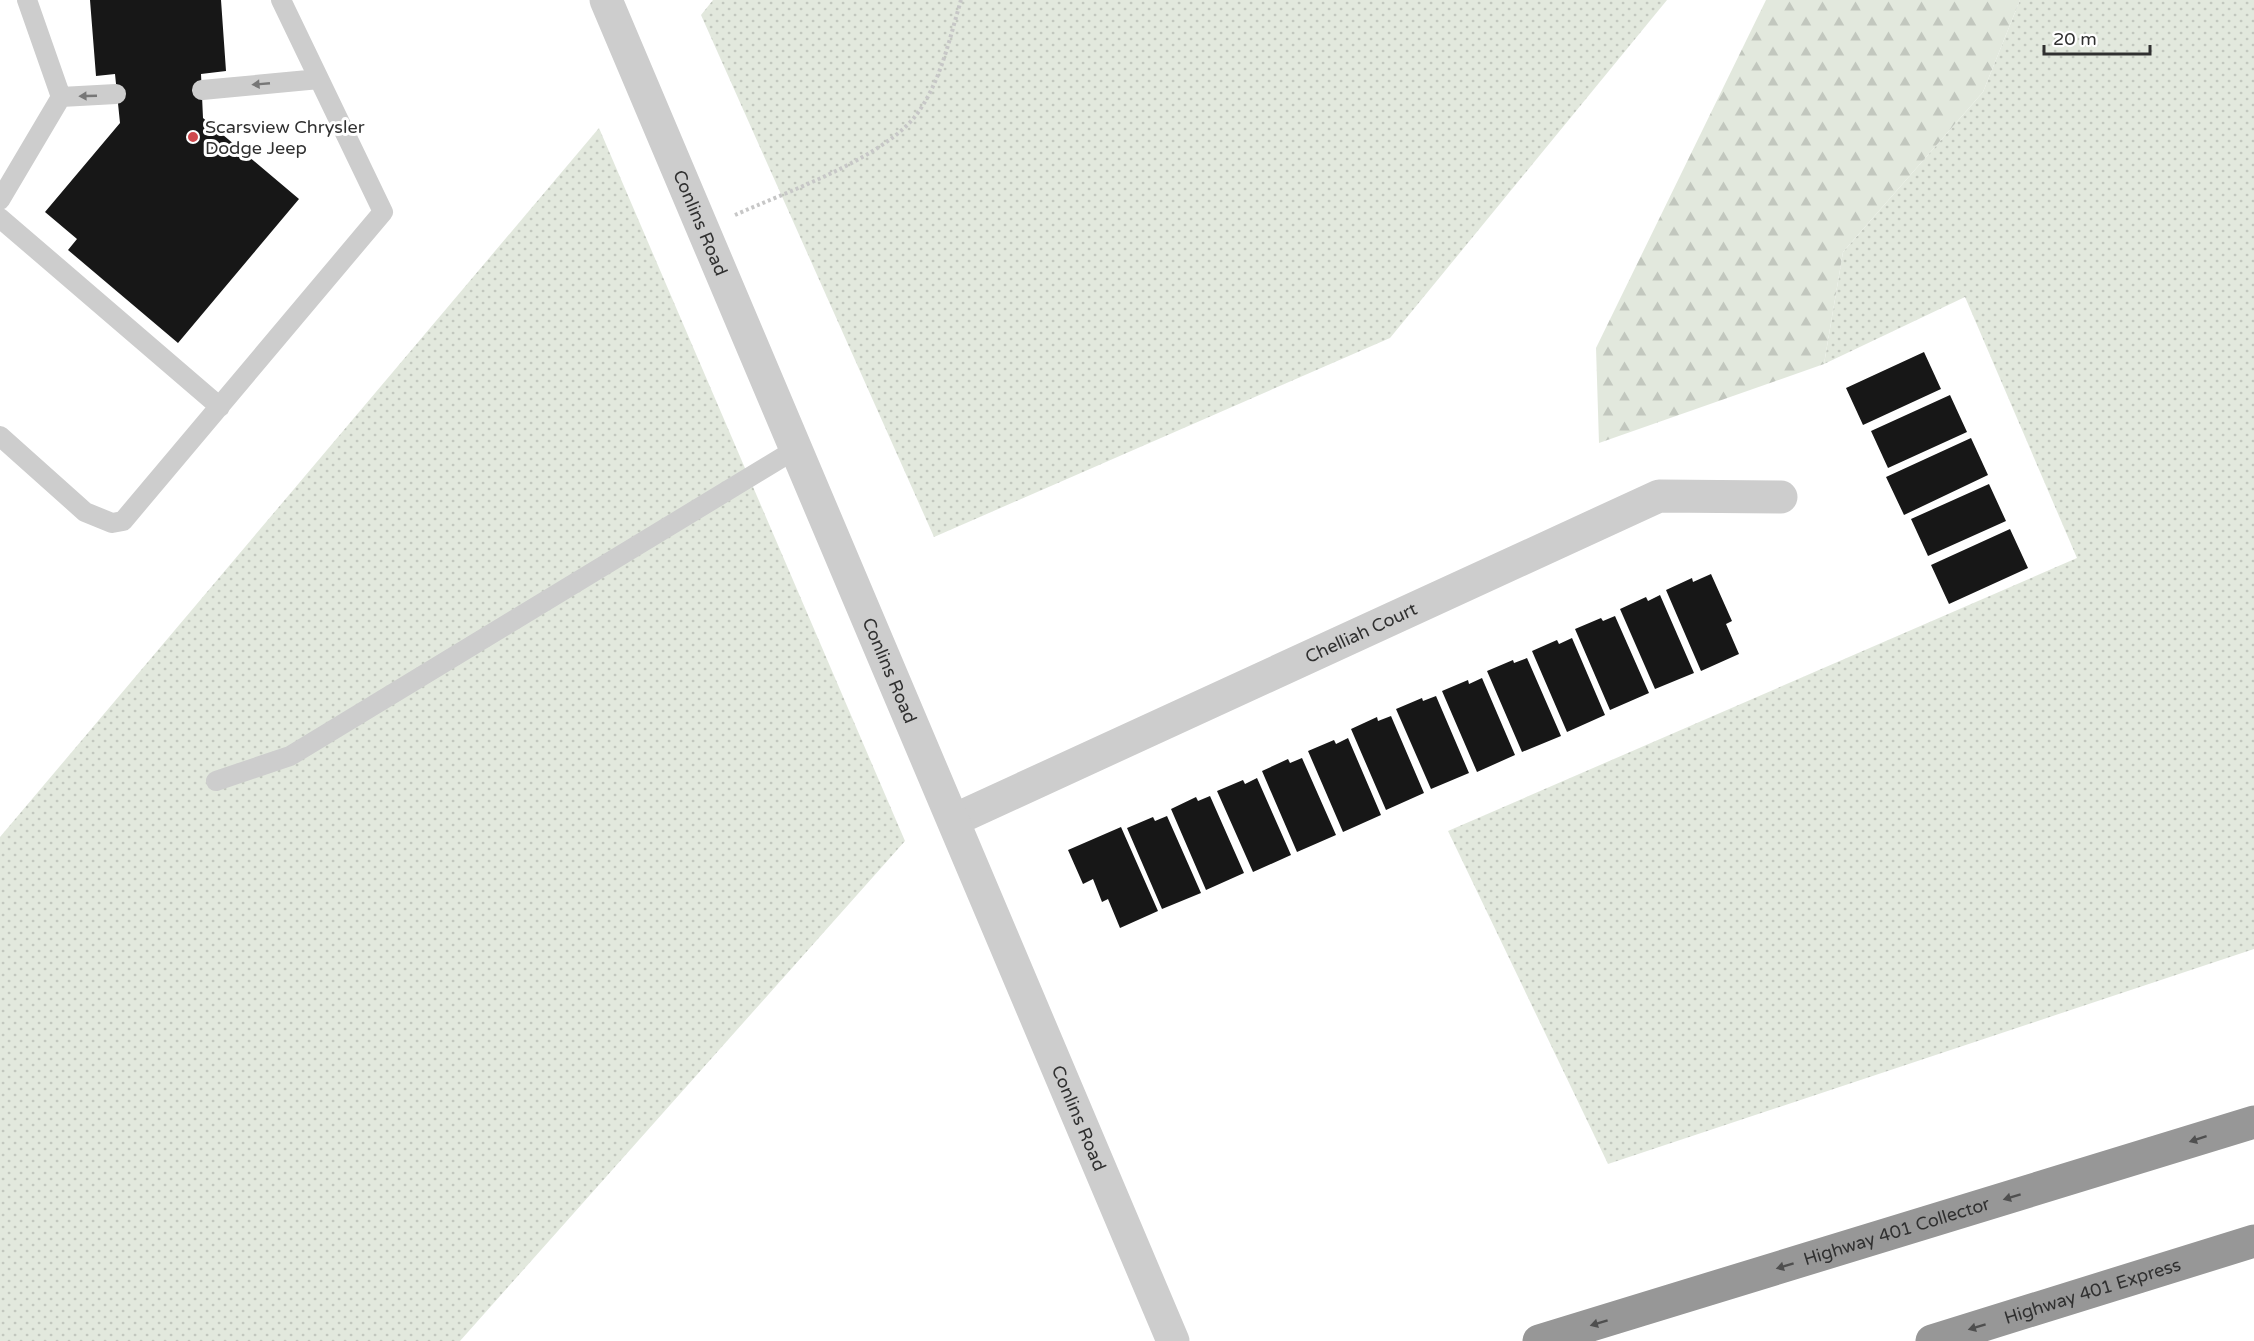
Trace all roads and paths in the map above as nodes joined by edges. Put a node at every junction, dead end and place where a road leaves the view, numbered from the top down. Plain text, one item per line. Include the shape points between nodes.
1 (27, 0) edge
2 (281, 0) edge
3 (606, 0) edge
4 (961, 0) edge
5 (319, 79) junction
6 (202, 90) dead end
7 (116, 94) dead end
8 (61, 97) junction
9 (0, 200) edge
10 (0, 218) edge
11 (704, 229) junction
12 (220, 406) junction
13 (0, 436) edge
14 (796, 449) junction
15 (1781, 497) dead end
16 (216, 781) dead end
17 (954, 820) junction
18 (2254, 1122) edge
19 (2254, 1241) edge
20 (1173, 1341) edge
21 (1539, 1341) edge
22 (1932, 1341) edge

1 - 8 lane
2 - 5 lane
3 - 11 street, Conlins Road
4 - 11 path via 932,89 912,119 885,142 849,163
5 -> 6 lane
5 - 12 lane via 383,212
7 -> 8 lane
8 - 9 lane
10 - 12 lane
11 - 14 street, Conlins Road
12 - 13 lane via 123,521 112,523 85,512
14 - 16 lane via 290,756
14 - 17 street, Conlins Road
15 - 17 street, Chelliah Court via 1659,496
17 - 20 street, Conlins Road
18 -> 21 highway, Highway 401 Collector
19 -> 22 highway, Highway 401 Express

